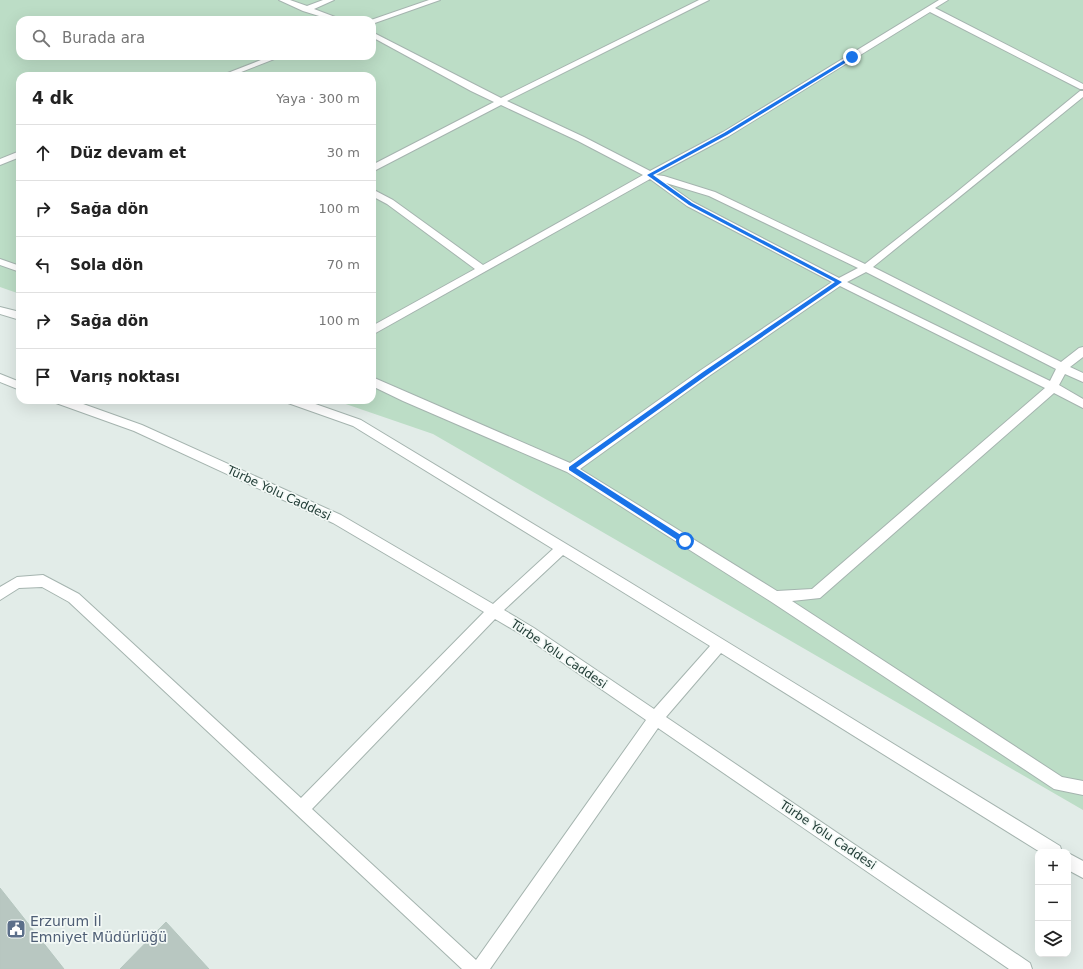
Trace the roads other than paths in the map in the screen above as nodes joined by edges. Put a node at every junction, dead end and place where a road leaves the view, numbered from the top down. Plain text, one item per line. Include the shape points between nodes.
1 (283, 0) edge
2 (330, 0) edge
3 (436, 0) edge
4 (705, 0) edge
5 (944, 0) edge
6 (306, 8) junction
7 (932, 9) junction
8 (328, 16) edge
9 (376, 21) edge
10 (376, 36) edge
11 (267, 60) edge
12 (235, 72) edge
13 (1083, 87) edge
14 (1083, 93) edge
15 (502, 101) junction
16 (16, 156) edge
17 (0, 162) edge
18 (376, 167) edge
19 (650, 175) junction
20 (376, 194) edge
21 (0, 262) edge
22 (16, 267) edge
23 (866, 268) junction
24 (482, 269) junction
25 (839, 282) junction
26 (0, 310) edge
27 (16, 315) edge
28 (376, 329) edge
29 (1083, 351) edge
30 (1063, 368) junction
31 (0, 378) edge
32 (1083, 378) edge
33 (376, 383) edge
34 (16, 384) edge
35 (1053, 387) junction
36 (71, 404) edge
37 (303, 404) edge
38 (1083, 404) edge
39 (571, 469) junction
40 (562, 548) junction
41 (0, 594) edge
42 (775, 597) junction
43 (494, 611) junction
44 (720, 645) junction
45 (656, 718) junction
46 (1083, 788) edge
47 (301, 809) junction
48 (1049, 849) edge
49 (1071, 863) edge
50 (1083, 870) edge
51 (474, 969) edge
52 (480, 969) edge
53 (1024, 969) edge

1 - 6 street
2 - 6 street
3 - 9 street
4 - 15 street
5 - 7 street
6 - 8 street
7 - 13 street
7 - 19 street via 726,134
10 - 15 street via 474,89
11 - 12 street
14 - 23 street
15 - 18 street
15 - 19 street
16 - 17 street
19 - 23 street via 712,194
19 - 24 street
19 - 25 street via 690,204
20 - 24 street
21 - 22 street
23 - 25 street
23 - 30 street
24 - 28 street
25 - 35 street
25 - 39 street via 705,373
26 - 27 street
29 - 30 street
30 - 32 street
30 - 35 street
31 - 34 street
33 - 39 street
35 - 38 street
35 - 42 street via 815,594
36 - 43 street, Türbe Yolu Caddesi via 138,428 337,519
37 - 40 street via 357,423
39 - 42 street
40 - 43 street
40 - 44 street
41 - 47 street via 17,583 43,581 74,598
42 - 46 street via 1059,784
43 - 45 street, Türbe Yolu Caddesi
43 - 47 street
44 - 45 street
44 - 48 street
45 - 52 street
45 - 53 street, Türbe Yolu Caddesi
47 - 51 street
49 - 50 street

